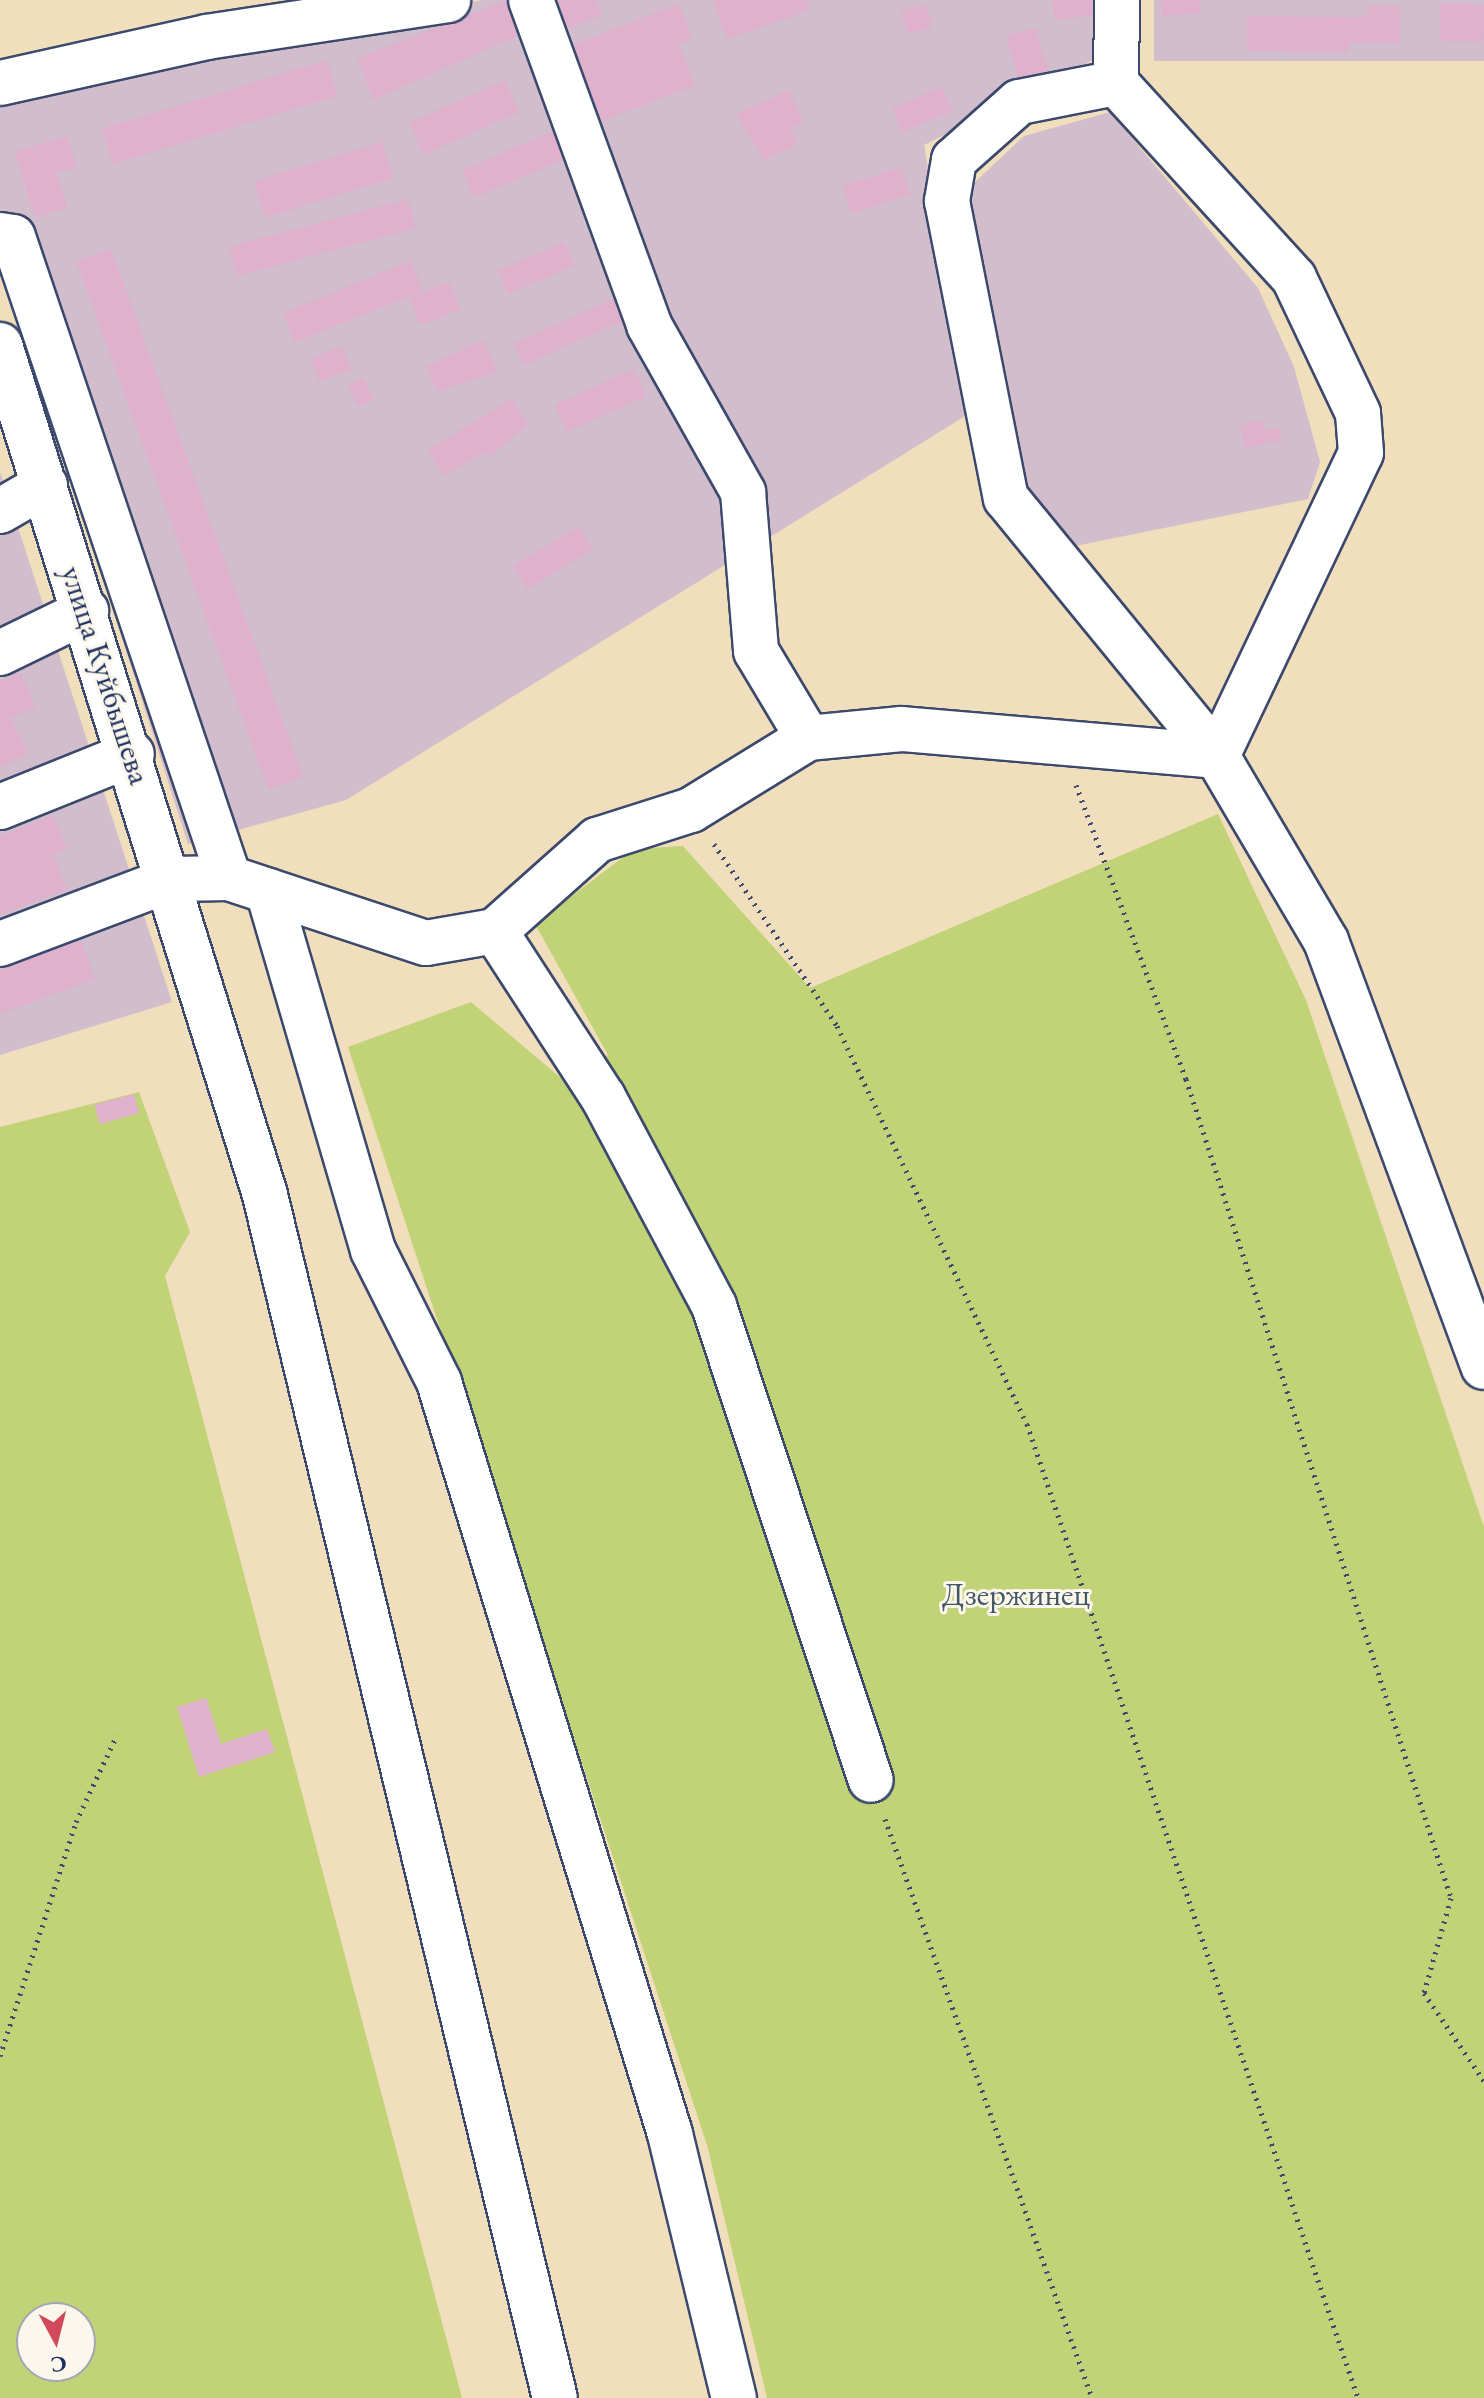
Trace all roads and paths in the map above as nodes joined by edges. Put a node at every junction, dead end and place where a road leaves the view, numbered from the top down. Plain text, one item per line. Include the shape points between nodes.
1 (448, 0) edge
2 (531, 0) edge
3 (1117, 0) edge
4 (0, 83) edge
5 (1116, 83) junction
6 (0, 235) edge
7 (0, 345) edge
8 (45, 485) junction
9 (0, 511) edge
10 (86, 611) junction
11 (0, 653) edge
12 (808, 738) junction
13 (1061, 742) junction
14 (132, 754) junction
15 (1217, 756) junction
16 (0, 807) edge
17 (691, 810) junction
18 (172, 879) junction
19 (248, 885) junction
20 (495, 931) junction
21 (0, 944) edge
22 (1484, 1367) edge
23 (117, 1735) dead end
24 (871, 1780) joint
25 (0, 2056) edge
26 (1484, 2081) edge
27 (555, 2398) edge
28 (734, 2398) edge
29 (1092, 2398) edge
30 (1358, 2398) edge

1 - 4 main road via 207,37
2 - 12 main road via 649,325 743,492 756,651
3 - 5 main road
5 - 15 main road via 1294,278 1358,413 1361,453
5 - 15 main road via 1019,102 954,160 947,201 1006,498
6 - 19 main road via 13,237
7 - 8 main road, улица Куйбышева
8 - 9 main road
8 - 10 main road, улица Куйбышева
10 - 11 main road
10 - 14 main road, улица Куйбышева
12 - 13 main road via 902,729
12 - 17 main road
13 - 15 main road
13 - 26 path via 1186,1079 1451,1898 1424,1993
14 - 16 main road
14 - 18 main road, улица Куйбышева
15 - 22 main road via 1326,941
17 - 20 main road via 597,840
17 - 30 path via 837,1026 1027,1424
18 - 19 main road
18 - 21 main road
18 - 27 main road, улица Куйбышева via 265,1195
19 - 20 main road via 426,943
19 - 28 main road via 373,1250 439,1382 670,2134
20 - 24 main road via 603,1097 714,1306
23 - 25 path via 76,1822
24 - 29 path

